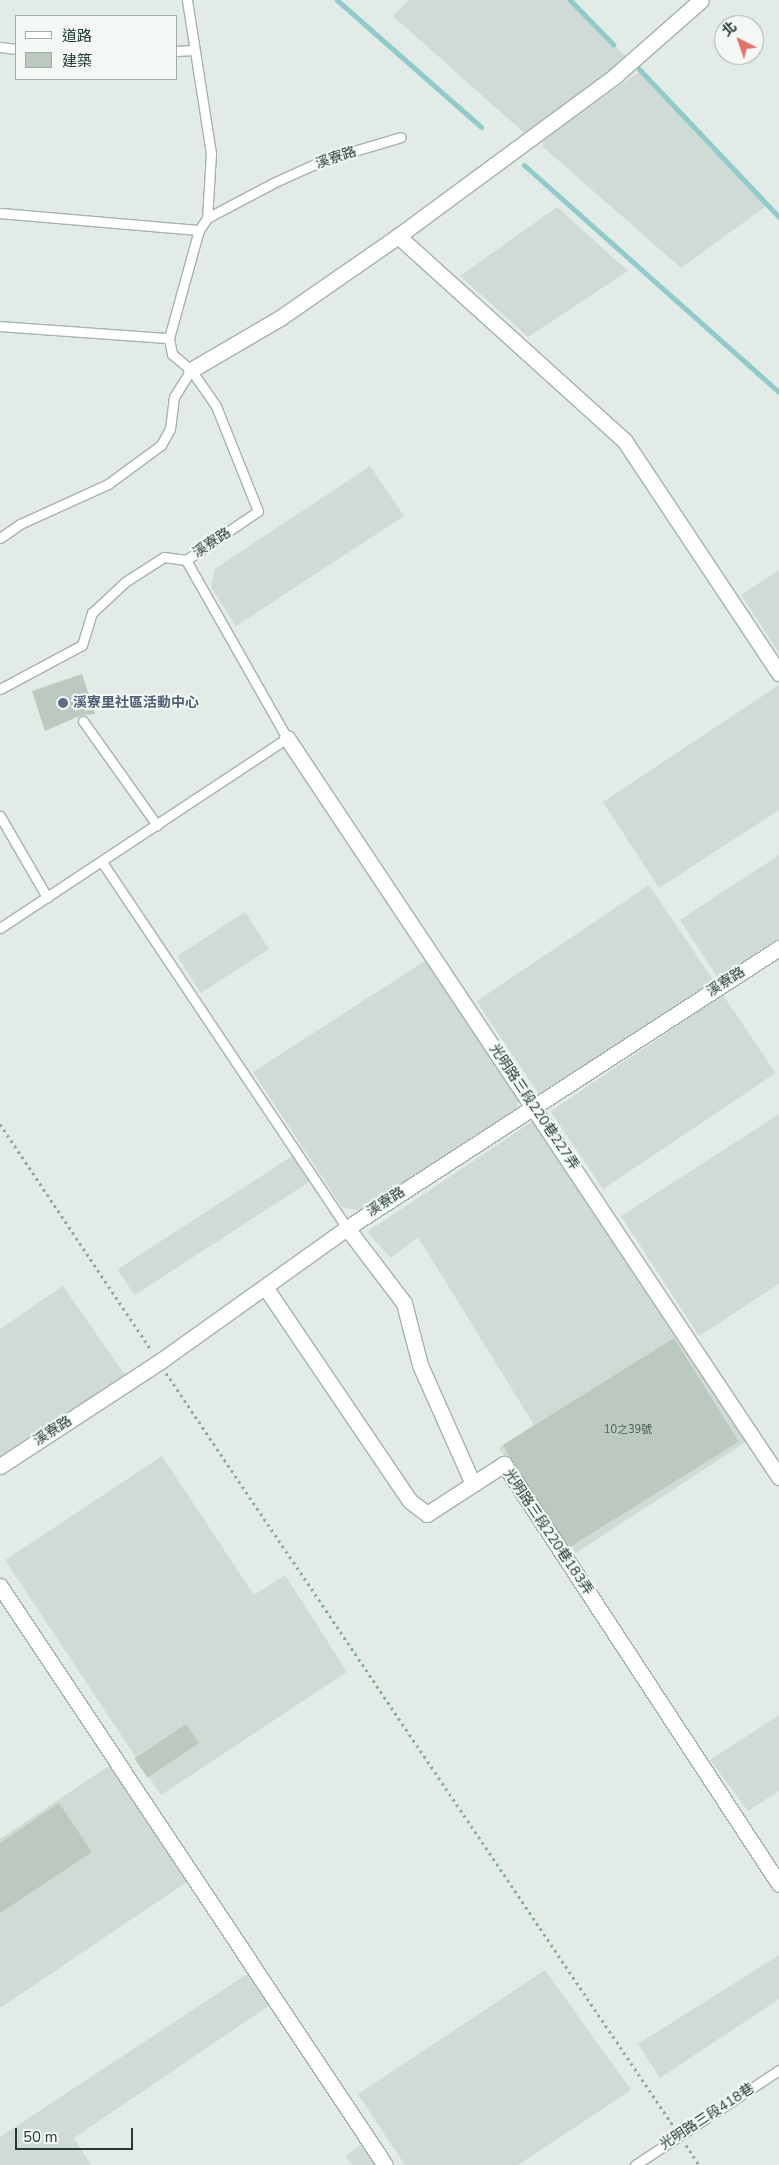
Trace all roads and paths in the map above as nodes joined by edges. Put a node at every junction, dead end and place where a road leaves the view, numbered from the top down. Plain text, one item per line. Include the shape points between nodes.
1 (187, 0) edge
2 (702, 0) edge
3 (0, 47) edge
4 (15, 49) edge
5 (193, 50) junction
6 (178, 51) edge
7 (401, 137) dead end
8 (0, 213) edge
9 (207, 218) junction
10 (199, 230) junction
11 (398, 236) junction
12 (0, 326) edge
13 (169, 338) junction
14 (191, 370) junction
15 (0, 538) edge
16 (186, 560) junction
17 (779, 673) edge
18 (0, 689) edge
19 (83, 721) dead end
20 (287, 738) junction
21 (0, 816) edge
22 (157, 825) junction
23 (102, 862) junction
24 (48, 897) junction
25 (0, 928) edge
26 (779, 948) edge
27 (533, 1107) junction
28 (0, 1124) edge
29 (347, 1228) junction
30 (265, 1287) junction
31 (159, 1362) junction
32 (0, 1466) edge
33 (779, 1477) edge
34 (473, 1484) junction
35 (0, 1586) edge
36 (779, 1884) edge
37 (779, 2070) edge
38 (679, 2135) junction
39 (385, 2165) edge
40 (635, 2165) edge
41 (699, 2165) edge

1 - 5 lane
2 - 11 street via 616,75
3 - 4 lane
5 - 6 lane
5 - 9 lane via 211,153
7 - 9 lane, 溪寮路 via 324,160
8 - 10 lane
9 - 10 lane, 溪寮路
10 - 13 lane, 溪寮路
11 - 14 street via 280,318
11 - 17 street via 624,440
12 - 13 lane
13 - 14 lane, 溪寮路 via 172,354
14 - 15 lane via 174,397 170,429 161,445 108,484 20,524
14 - 16 lane, 溪寮路 via 216,406 258,510
16 - 18 lane, 溪寮路 via 164,557 125,582 92,613 82,645
16 - 20 lane
19 - 22 lane
20 - 22 lane
20 - 27 street, 光明路三段220巷227弄
21 - 24 lane
22 - 23 lane
23 - 24 lane
23 - 29 lane
24 - 25 lane
26 - 27 street, 溪寮路
27 - 29 street, 溪寮路
27 - 33 street, 光明路三段220巷227弄
28 - 31 path
29 - 30 street, 溪寮路
29 - 34 street via 404,1303 420,1365
30 - 31 street, 溪寮路
30 - 34 street, 光明路三段220巷183弄 via 410,1500 427,1514
31 - 32 street, 溪寮路
31 - 38 path
34 - 36 street, 光明路三段220巷183弄 via 504,1464
35 - 39 street
37 - 38 lane, 光明路三段418巷
38 - 40 lane, 光明路三段418巷
38 - 41 path

